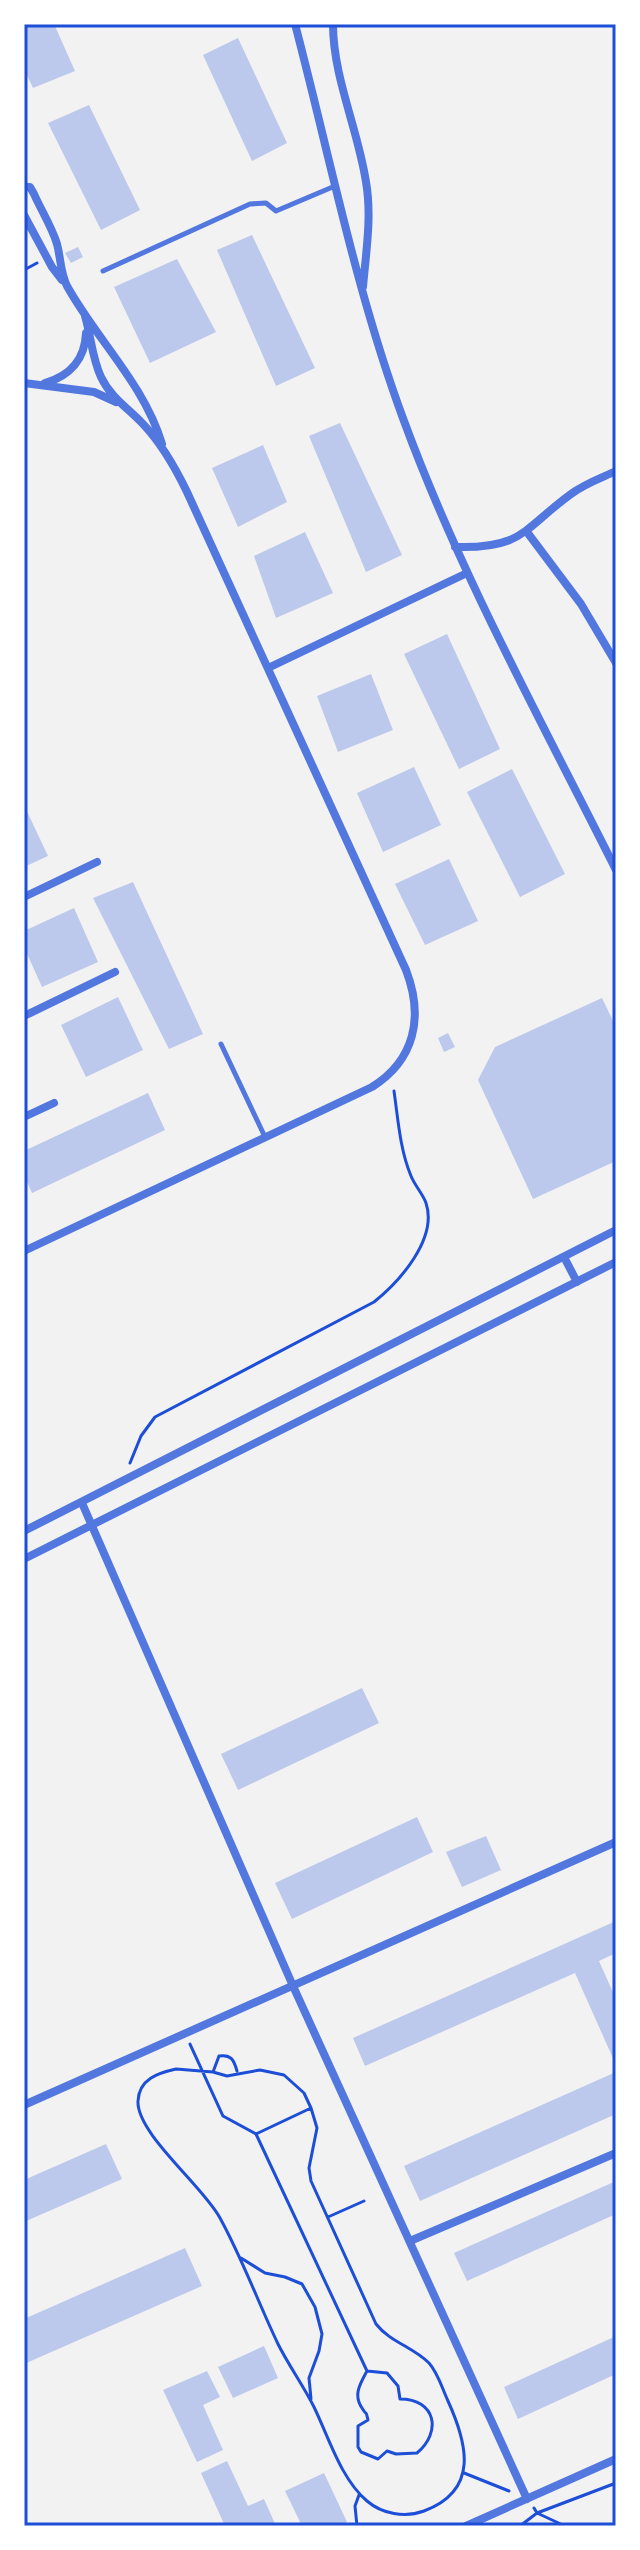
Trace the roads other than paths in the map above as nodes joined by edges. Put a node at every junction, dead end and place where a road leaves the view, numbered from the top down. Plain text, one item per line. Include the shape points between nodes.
1 (295, 24) edge
2 (333, 24) edge
3 (335, 186) junction
4 (24, 187) edge
5 (24, 215) edge
6 (103, 271) dead end
7 (66, 283) junction
8 (363, 296) junction
9 (85, 316) junction
10 (24, 383) edge
11 (37, 386) junction
12 (119, 403) junction
13 (164, 449) junction
14 (616, 471) edge
15 (527, 532) junction
16 (455, 547) junction
17 (467, 573) junction
18 (616, 663) edge
19 (268, 668) junction
20 (97, 862) dead end
21 (616, 870) edge
22 (24, 897) edge
23 (115, 972) dead end
24 (24, 1016) edge
25 (221, 1044) dead end
26 (54, 1103) dead end
27 (24, 1117) edge
28 (265, 1137) junction
29 (616, 1230) edge
30 (24, 1251) edge
31 (564, 1257) junction
32 (616, 1262) edge
33 (577, 1282) junction
34 (82, 1503) junction
35 (93, 1524) junction
36 (24, 1531) edge
37 (24, 1559) edge
38 (616, 1842) edge
39 (293, 1986) junction
40 (24, 2105) edge
41 (616, 2153) edge
42 (410, 2241) junction
43 (616, 2459) edge
44 (527, 2499) junction
45 (466, 2526) edge

1 - 3 street
2 - 8 street via 366,181
3 - 6 lane via 276,211 266,203 250,204
3 - 8 street
4 - 7 street via 30,187 54,237
5 - 7 street
7 - 9 street
8 - 16 street via 404,423
9 - 11 street via 87,337 80,359 63,376
9 - 12 street via 95,364
9 - 13 street via 142,397
10 - 11 street
11 - 12 street via 94,392
12 - 13 street
13 - 19 street
14 - 15 street via 573,493
15 - 16 street via 495,545
15 - 18 street via 581,604
16 - 17 street
17 - 19 street
17 - 21 street
19 - 28 street via 406,970 415,1008 405,1055 390,1075
20 - 22 street
23 - 24 street
25 - 28 lane
26 - 27 street
28 - 30 street
29 - 31 street
31 - 33 street
31 - 34 street
32 - 33 street
33 - 35 street
34 - 35 street
34 - 36 street
35 - 37 street
35 - 39 street
38 - 39 street
39 - 40 street
39 - 42 street
41 - 42 street
42 - 44 street
43 - 44 street
44 - 45 street

